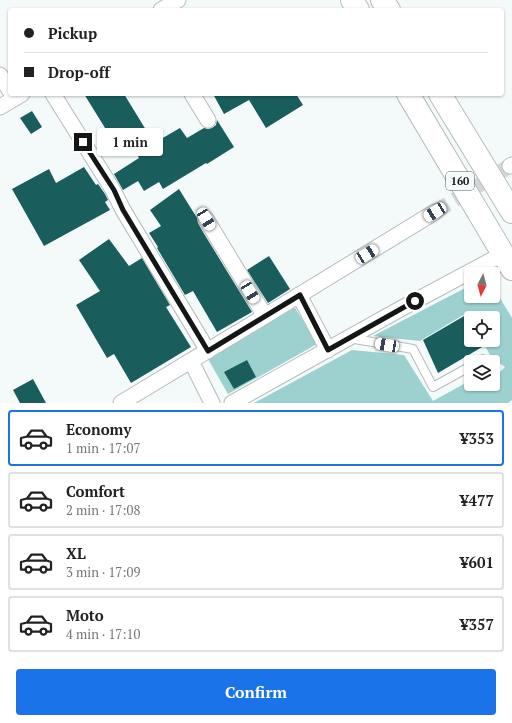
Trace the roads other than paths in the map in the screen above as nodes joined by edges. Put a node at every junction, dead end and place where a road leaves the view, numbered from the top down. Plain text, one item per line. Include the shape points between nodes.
1 (178, 0) edge
2 (164, 8) edge
3 (0, 75) edge
4 (8, 85) edge
5 (13, 96) edge
6 (54, 96) edge
7 (193, 96) edge
8 (409, 96) edge
9 (441, 96) edge
10 (0, 107) edge
11 (208, 120) dead end
12 (435, 212) tunnel mouth
13 (512, 212) edge
14 (206, 219) dead end
15 (508, 262) edge
16 (300, 295) junction
17 (265, 316) junction
18 (348, 338) junction
19 (328, 350) junction
20 (208, 351) junction
21 (191, 361) junction
22 (464, 370) edge
23 (207, 401) edge
24 (121, 403) edge
25 (232, 403) edge

1 - 2 street
3 - 4 street
5 - 10 street
6 - 20 street via 114,190 123,210
7 - 11 street
8 - 15 highway, 160
9 - 13 highway, 160
12 - 16 street
14 - 17 street
15 - 18 street via 402,308
16 - 17 street
16 - 19 street
17 - 20 street
18 - 19 street
18 - 22 lane via 413,349 433,387
19 - 25 street
20 - 21 street
21 - 23 street
21 - 24 street

